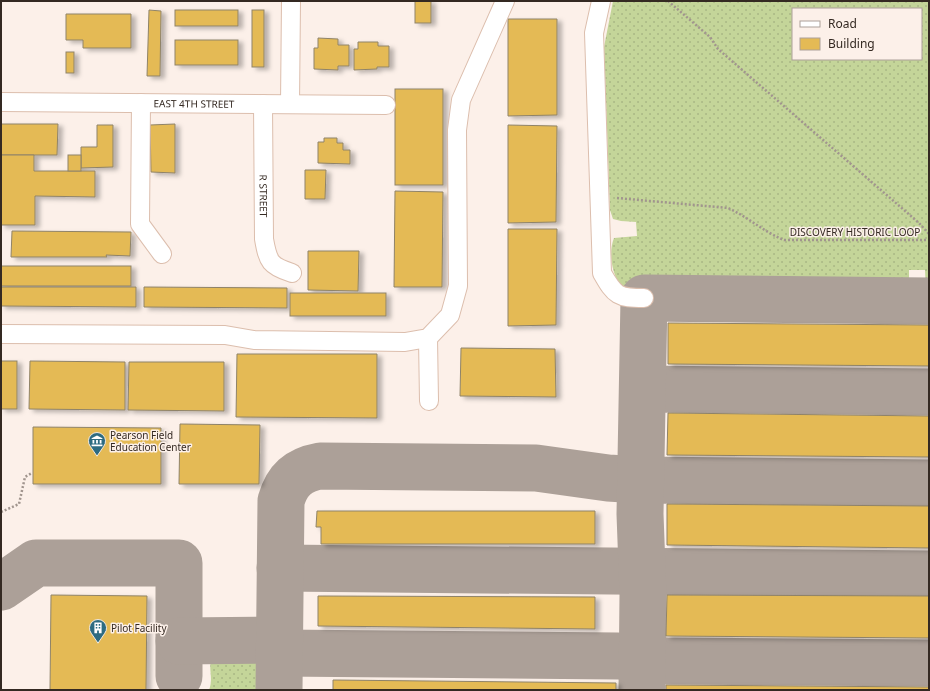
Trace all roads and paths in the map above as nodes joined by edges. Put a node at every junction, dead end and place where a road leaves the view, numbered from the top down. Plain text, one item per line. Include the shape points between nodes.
1 (291, 1) edge
2 (504, 1) edge
3 (601, 1) edge
4 (668, 1) edge
5 (1, 102) edge
6 (141, 103) junction
7 (263, 104) junction
8 (290, 104) junction
9 (386, 105) dead end
10 (599, 197) junction
11 (929, 234) edge
12 (929, 240) edge
13 (162, 254) dead end
14 (292, 273) dead end
15 (644, 298) dead end
16 (1, 334) edge
17 (428, 338) junction
18 (429, 401) dead end
19 (32, 473) dead end
20 (1, 512) edge

1 - 8 street
2 - 17 street via 461,100 457,130 458,286 450,315
3 - 10 street via 594,33
4 - 11 path
5 - 6 street, EAST 4TH STREET
6 - 7 street, EAST 4TH STREET
6 - 13 street via 140,224
7 - 8 street, EAST 4TH STREET
7 - 14 street, R STREET via 264,239 267,254 276,268
8 - 9 street, EAST 4TH STREET
10 - 12 path, DISCOVERY HISTORIC LOOP via 728,208 784,240
10 - 15 street via 602,272 610,288 624,298
16 - 17 street via 225,335 254,340 405,342
17 - 18 street
19 - 20 path via 25,477 19,504

